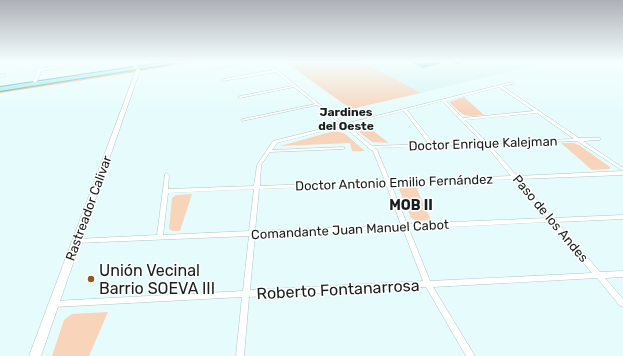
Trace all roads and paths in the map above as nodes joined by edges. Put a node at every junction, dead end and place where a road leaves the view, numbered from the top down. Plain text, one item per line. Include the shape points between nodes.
1 (36, 79) edge
2 (69, 79) edge
3 (135, 79) edge
4 (231, 79) edge
5 (284, 79) edge
6 (223, 80) dead end
7 (512, 83) dead end
8 (34, 84) junction
9 (293, 86) junction
10 (499, 86) junction
11 (0, 89) edge
12 (240, 97) dead end
13 (443, 100) junction
14 (316, 104) junction
15 (405, 110) junction
16 (538, 112) junction
17 (462, 119) junction
18 (243, 120) dead end
19 (343, 125) junction
20 (578, 139) junction
21 (598, 139) dead end
22 (486, 143) junction
23 (432, 145) junction
24 (370, 147) junction
25 (343, 148) dead end
26 (269, 151) junction
27 (623, 172) edge
28 (167, 175) dead end
29 (515, 177) junction
30 (389, 182) junction
31 (257, 187) junction
32 (165, 191) junction
33 (623, 217) edge
34 (552, 220) junction
35 (406, 226) junction
36 (252, 233) junction
37 (160, 237) junction
38 (76, 241) junction
39 (623, 274) edge
40 (599, 276) junction
41 (428, 285) junction
42 (246, 294) junction
43 (54, 304) junction
44 (623, 304) edge
45 (35, 356) edge
46 (240, 356) edge
47 (471, 356) edge

1 - 8 street
2 - 8 main road
3 - 38 main road, Rastreador Calivar
4 - 6 street
5 - 9 street
7 - 10 street
8 - 11 main road
9 - 12 street
9 - 14 street
10 - 13 street
10 - 16 street
13 - 15 street
13 - 17 street, Paso de los Andes
14 - 18 street
14 - 19 street
15 - 19 street
15 - 23 street
16 - 17 street
16 - 20 street
17 - 22 street, Paso de los Andes
19 - 24 street
19 - 26 street via 275,142
20 - 21 street, Doctor Enrique Kalejman
20 - 22 street, Doctor Enrique Kalejman
20 - 27 street
22 - 23 street, Doctor Enrique Kalejman
22 - 29 street, Paso de los Andes
23 - 24 street, Doctor Enrique Kalejman
24 - 30 street via 379,158
25 - 26 street
26 - 31 street via 259,165
27 - 29 street, Doctor Antonio Emilio Fernández
28 - 32 street
29 - 30 street, Doctor Antonio Emilio Fernández
29 - 34 street, Paso de los Andes
30 - 31 street, Doctor Antonio Emilio Fernández
30 - 35 street
31 - 32 street, Doctor Antonio Emilio Fernández
31 - 36 street
32 - 37 street
33 - 34 street, Comandante Juan Manuel Cabot
34 - 35 street, Comandante Juan Manuel Cabot
34 - 40 street, Paso de los Andes
35 - 36 street, Comandante Juan Manuel Cabot
35 - 41 street
36 - 37 street, Comandante Juan Manuel Cabot
36 - 42 street
37 - 38 street, Comandante Juan Manuel Cabot
38 - 43 main road, Rastreador Calivar
39 - 40 street, Roberto Fontanarrosa
40 - 41 street, Roberto Fontanarrosa
40 - 44 street, Paso de los Andes
41 - 42 street, Roberto Fontanarrosa
41 - 47 street
42 - 43 street, Roberto Fontanarrosa
42 - 46 street
43 - 45 main road, Rastreador Calivar

